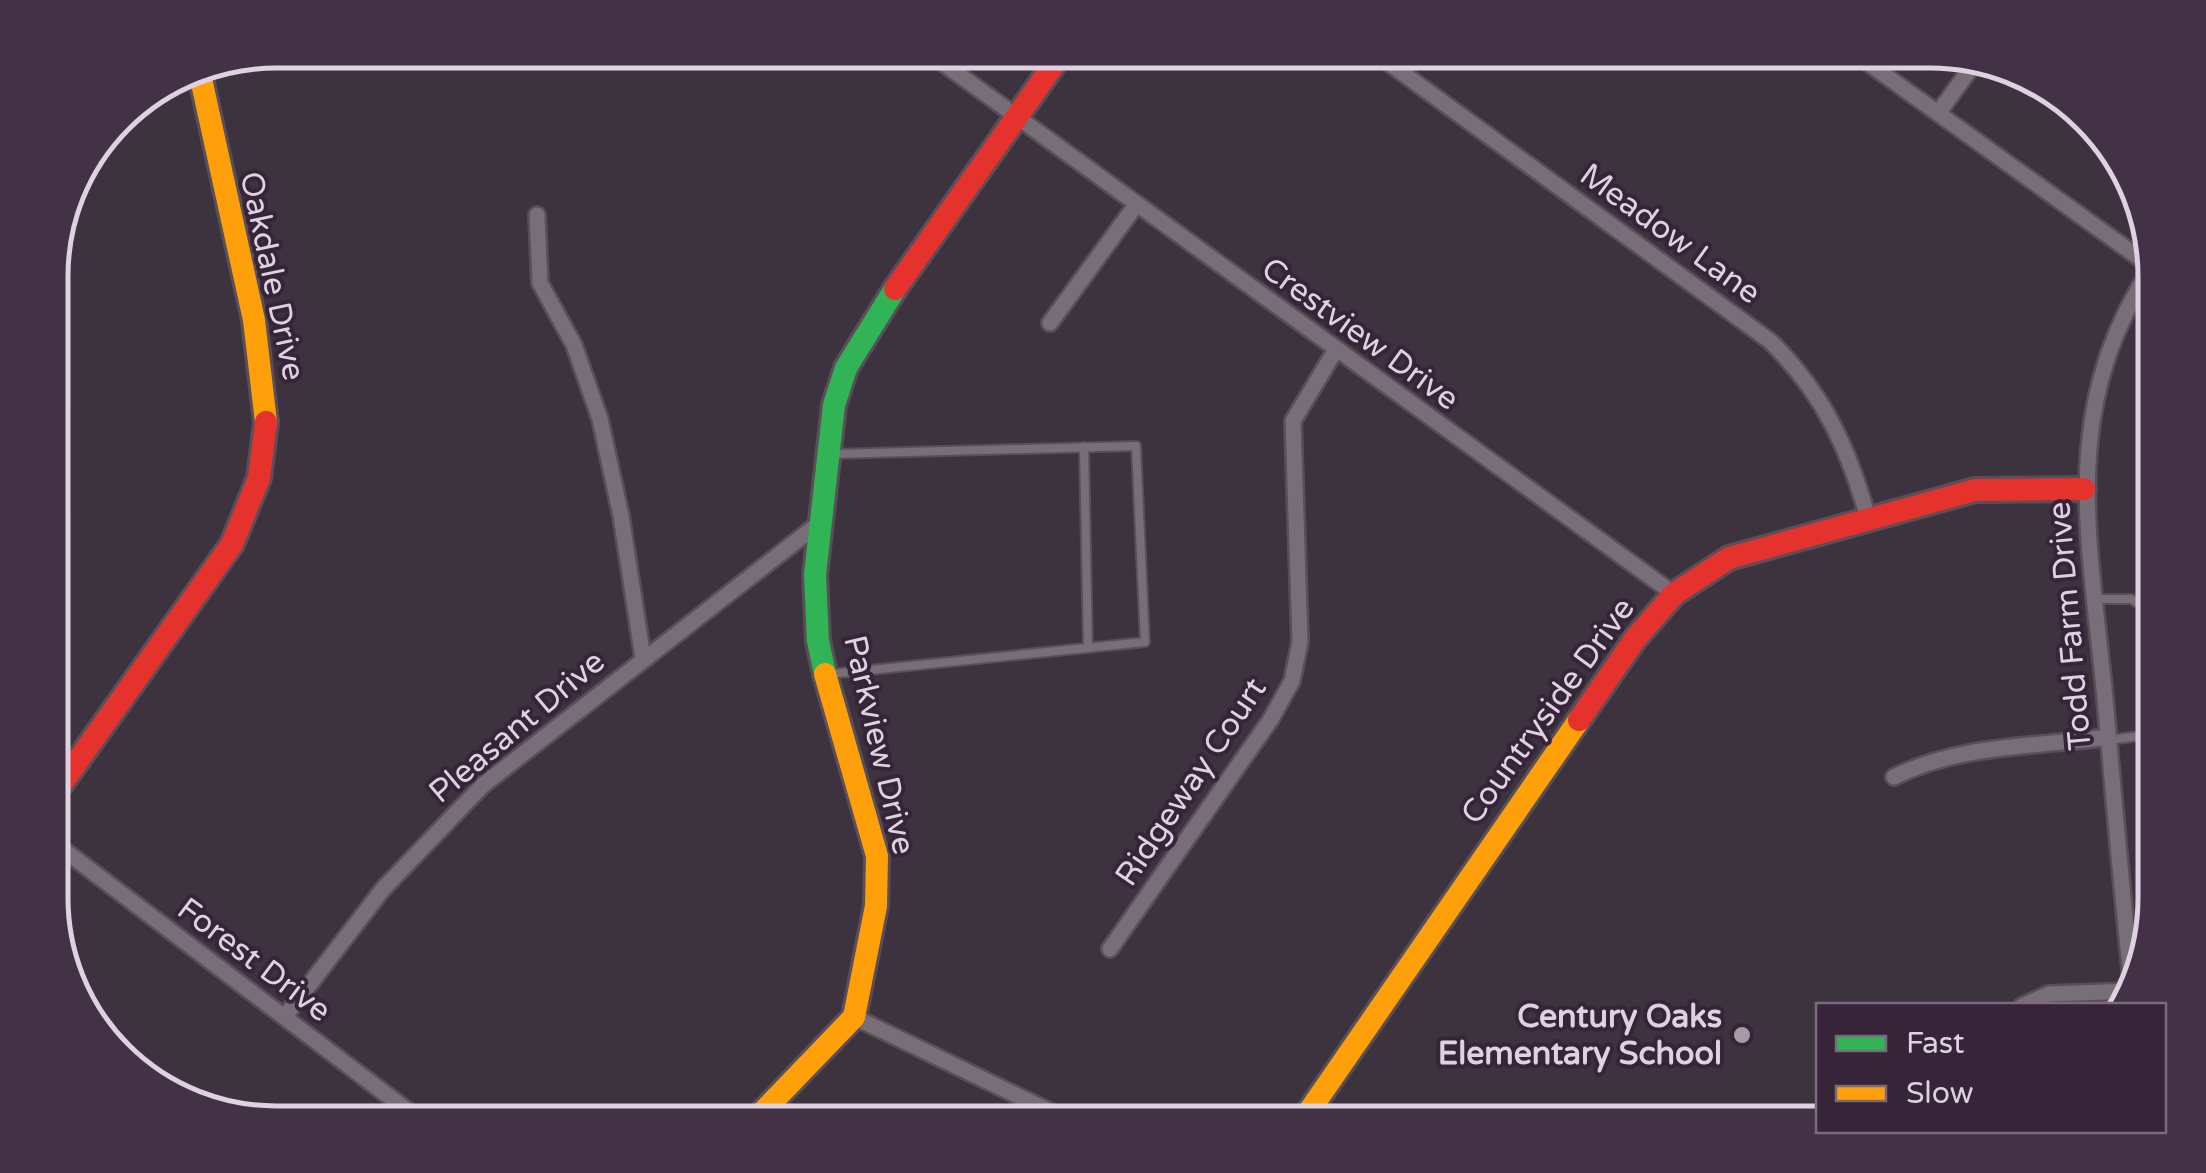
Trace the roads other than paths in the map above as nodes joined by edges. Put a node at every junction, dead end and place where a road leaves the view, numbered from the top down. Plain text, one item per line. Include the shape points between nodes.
1 (951, 68) edge
2 (1051, 68) edge
3 (1396, 68) edge
4 (1876, 68) edge
5 (1968, 71) edge
6 (200, 82) edge
7 (1938, 112) junction
8 (1016, 116) junction
9 (1136, 205) junction
10 (537, 215) dead end
11 (2137, 254) edge
12 (2138, 291) edge
13 (1050, 323) dead end
14 (1335, 351) junction
15 (1084, 448) junction
16 (828, 454) junction
17 (2084, 489) junction
18 (1868, 518) junction
19 (822, 521) junction
20 (1674, 594) junction
21 (2095, 599) junction
22 (2138, 602) edge
23 (1088, 648) junction
24 (643, 658) junction
25 (825, 675) junction
26 (2108, 739) junction
27 (2138, 739) edge
28 (68, 775) edge
29 (1894, 777) dead end
30 (68, 853) edge
31 (1110, 949) dead end
32 (2129, 957) edge
33 (2115, 993) edge
34 (2030, 1003) edge
35 (286, 1015) junction
36 (854, 1018) junction
37 (1313, 1105) edge
38 (402, 1106) edge
39 (769, 1106) edge
40 (1037, 1106) edge

1 - 8 street
2 - 8 street, Parkview Drive
3 - 18 street, Meadow Lane via 1770,342 1830,413
4 - 7 street
5 - 7 street
6 - 28 street, Oakdale Drive via 259,353 266,410 259,475 242,527 210,581
7 - 11 street
8 - 9 street, Crestview Drive
8 - 16 street, Parkview Drive via 870,324 840,386
9 - 13 street
9 - 14 street, Crestview Drive
10 - 24 street via 540,284 574,345 600,419
12 - 17 street, Todd Farm Drive via 2098,389
14 - 20 street, Crestview Drive
14 - 31 street, Ridgeway Court via 1293,421 1300,629 1292,681
15 - 16 lane
15 - 23 lane
15 - 23 lane via 1136,446 1145,642
16 - 19 street, Parkview Drive
17 - 18 street, Countryside Drive via 1975,490
17 - 21 street, Todd Farm Drive
18 - 20 street, Countryside Drive via 1729,558
19 - 24 street, Pleasant Drive
19 - 25 street, Parkview Drive via 815,576
20 - 37 street, Countryside Drive via 1635,639
21 - 22 lane
21 - 26 street, Todd Farm Drive
23 - 25 lane
24 - 35 street, Pleasant Drive via 435,830
25 - 36 street, Parkview Drive via 877,856 876,906
26 - 27 lane
26 - 29 street via 1970,752
26 - 32 street, Todd Farm Drive
30 - 35 street, Forest Drive
33 - 34 street via 2061,992
35 - 38 street, Forest Drive
36 - 39 street
36 - 40 street

